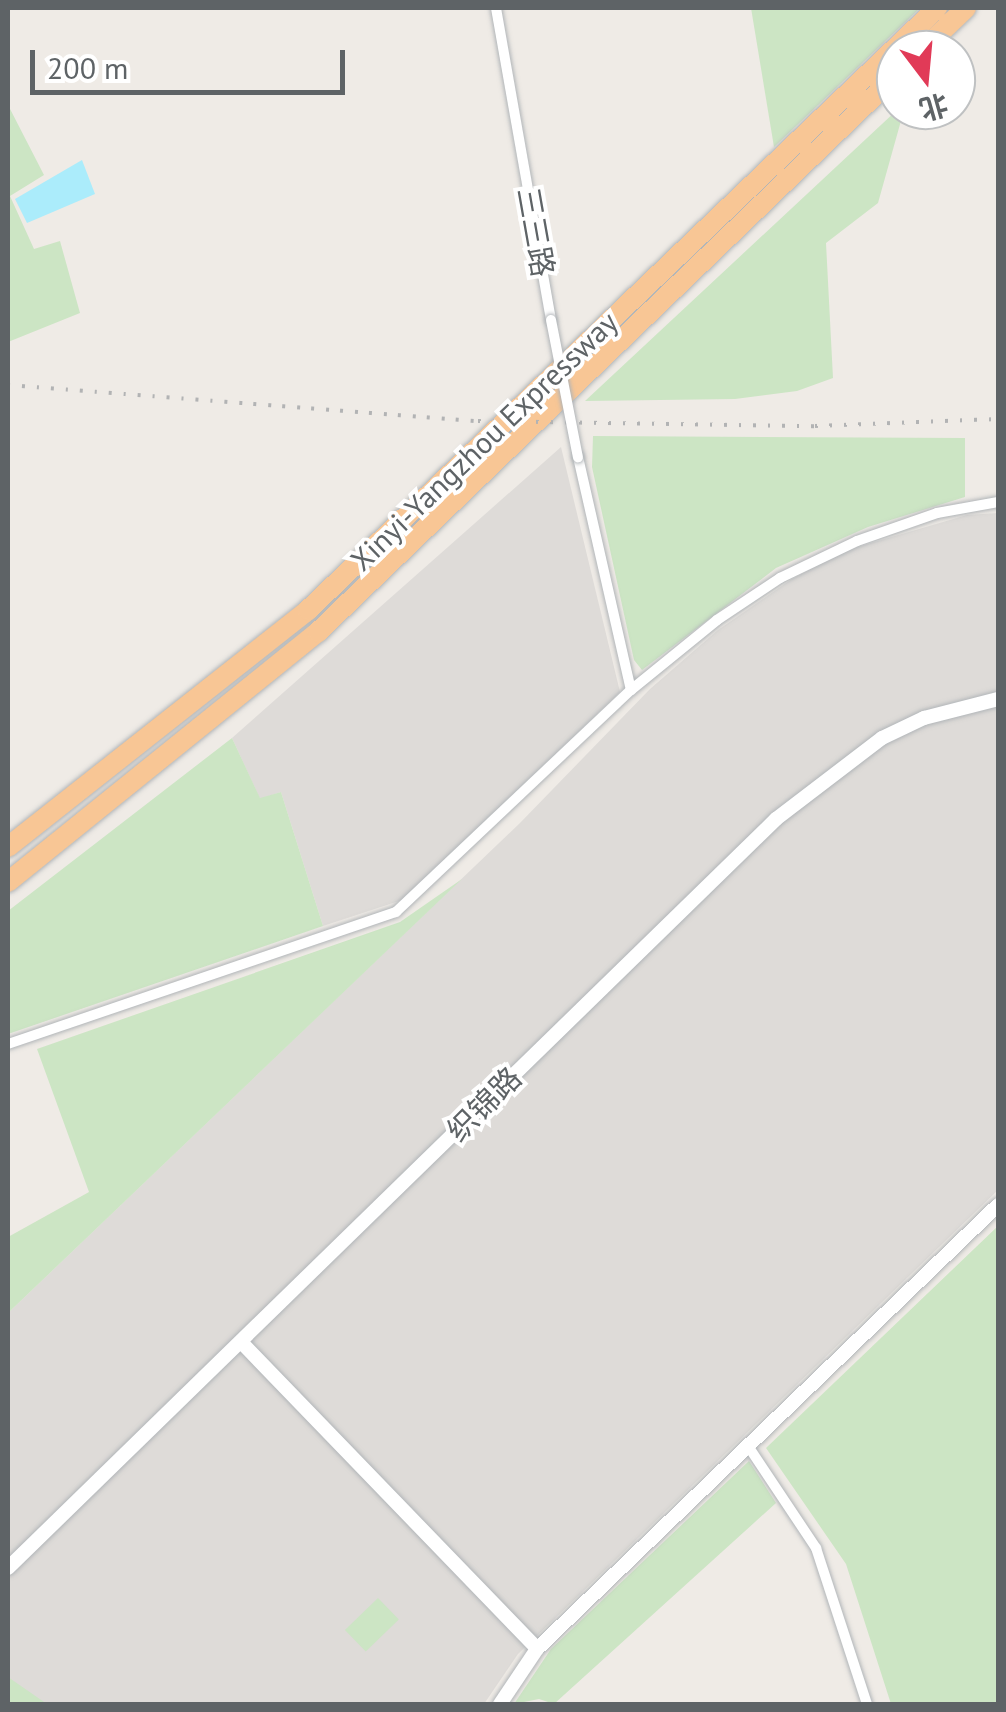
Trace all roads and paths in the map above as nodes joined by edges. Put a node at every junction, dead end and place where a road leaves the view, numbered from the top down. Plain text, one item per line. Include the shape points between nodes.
1 (496, 8) edge
2 (938, 8) edge
3 (966, 8) edge
4 (943, 30) edge
5 (876, 94) edge
6 (998, 502) edge
7 (631, 690) junction
8 (998, 699) edge
9 (8, 847) edge
10 (8, 882) edge
11 (8, 1044) edge
12 (998, 1205) edge
13 (242, 1343) junction
14 (748, 1446) junction
15 (8, 1568) edge
16 (537, 1649) junction
17 (500, 1704) edge
18 (867, 1704) edge

1 - 7 street, 三三路, bridge via 578,457
2 - 9 highway, Xinyi-Yangzhou Expressway via 308,610
3 - 4 highway
5 - 10 highway, Xinyi-Yangzhou Expressway via 318,632
6 - 7 street via 857,540 780,578
7 - 11 street via 412,903
8 - 13 street, 织锦路 via 924,718 882,738 776,820
12 - 14 street
13 - 15 street, 织锦路
13 - 16 street
14 - 16 street
14 - 18 street via 816,1548
16 - 17 street

